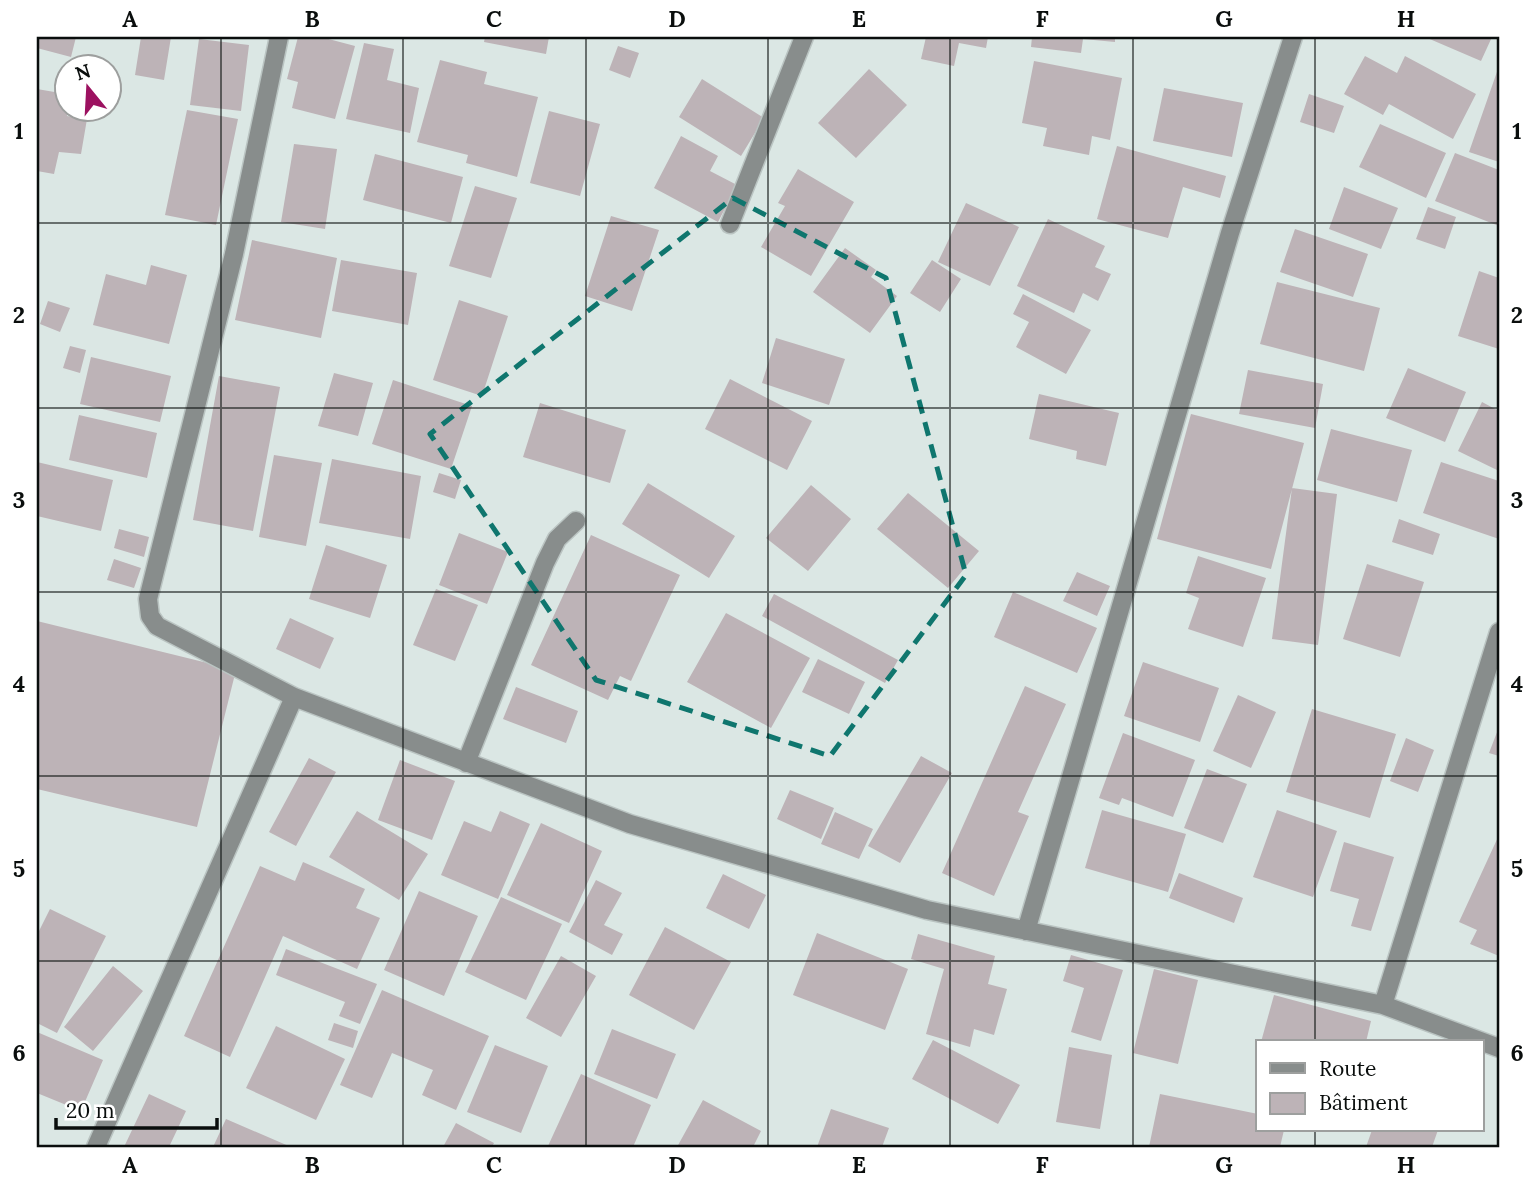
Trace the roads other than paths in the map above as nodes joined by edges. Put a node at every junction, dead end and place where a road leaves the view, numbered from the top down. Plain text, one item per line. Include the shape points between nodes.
1 (279, 37) edge
2 (804, 37) edge
3 (1293, 37) edge
4 (730, 224) dead end
5 (576, 521) dead end
6 (1499, 632) edge
7 (294, 697) junction
8 (466, 763) junction
9 (1026, 930) junction
10 (1383, 1005) junction
11 (1477, 1040) edge
12 (96, 1147) edge

1 - 7 street via 234,254 148,599 157,626
2 - 4 street
3 - 9 street via 1230,233
5 - 8 street via 557,539 545,563
6 - 10 street
7 - 8 street
7 - 12 street
8 - 9 street via 630,824 927,910
9 - 10 street
10 - 11 street

